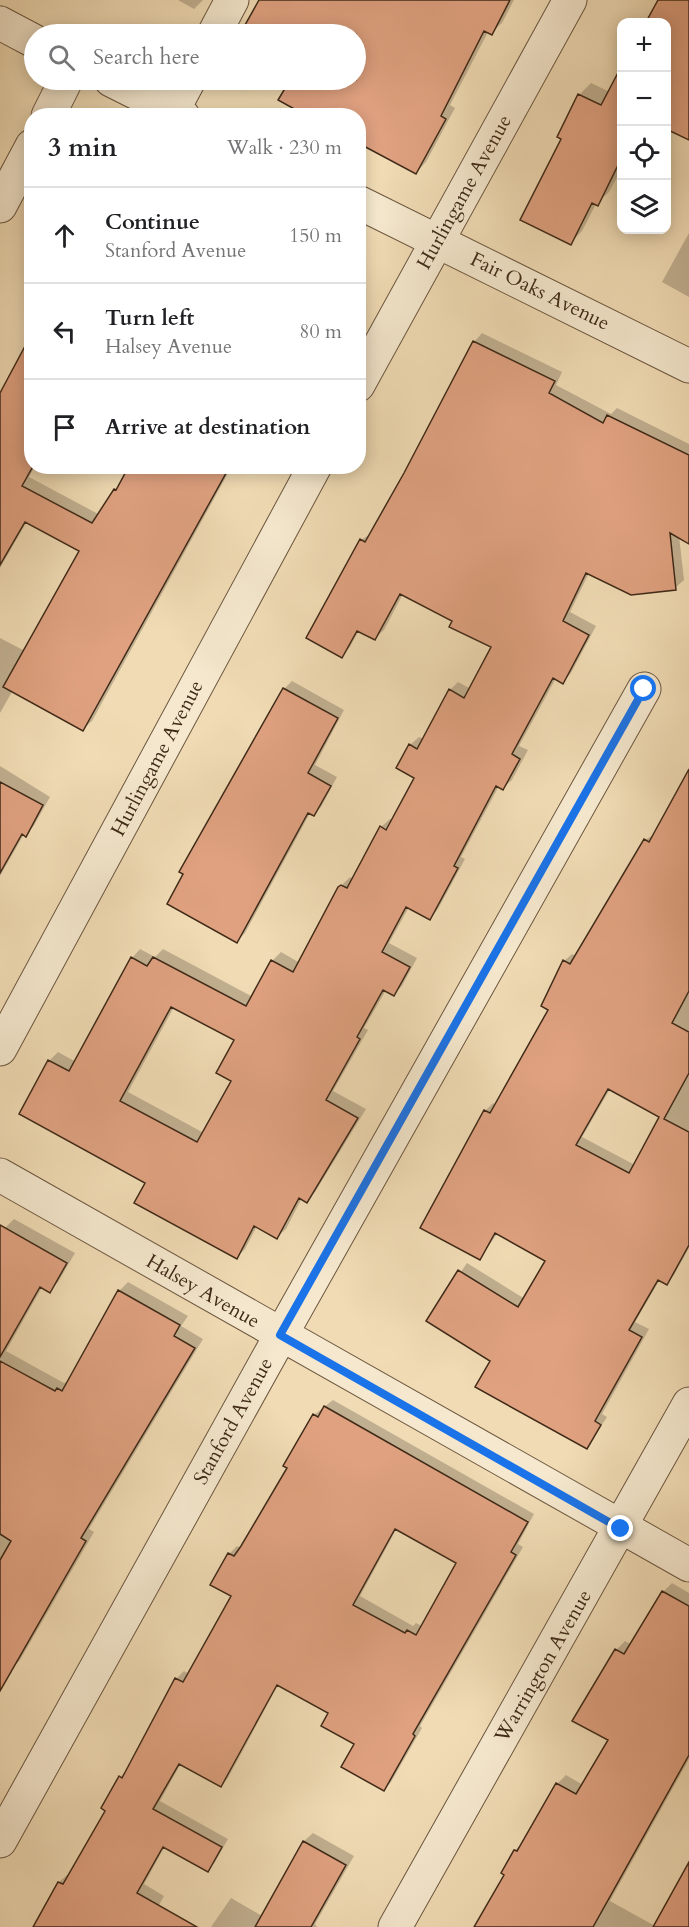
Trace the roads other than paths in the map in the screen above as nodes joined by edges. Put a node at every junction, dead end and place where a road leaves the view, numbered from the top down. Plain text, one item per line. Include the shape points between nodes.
1 (232, 0) edge
2 (570, 0) edge
3 (0, 23) edge
4 (219, 24) edge
5 (24, 36) edge
6 (61, 90) edge
7 (131, 90) edge
8 (186, 90) edge
9 (52, 108) edge
10 (168, 108) edge
11 (180, 108) edge
12 (24, 161) edge
13 (366, 205) edge
14 (0, 207) edge
15 (437, 240) junction
16 (689, 366) edge
17 (366, 370) edge
18 (311, 474) edge
19 (644, 689) dead end
20 (0, 1049) edge
21 (0, 1175) edge
22 (280, 1335) junction
23 (689, 1404) edge
24 (621, 1529) junction
25 (689, 1565) edge
26 (0, 1841) edge
27 (395, 1927) edge

1 - 4 street
2 - 15 street, Hurlingame Avenue
3 - 5 street
6 - 9 street
7 - 10 street
8 - 11 street
12 - 14 street
13 - 15 street, Fair Oaks Avenue
15 - 16 street, Fair Oaks Avenue
15 - 17 street, Hurlingame Avenue
18 - 20 street, Hurlingame Avenue
19 - 22 street, Stanford Avenue
21 - 22 street, Halsey Avenue
22 - 24 street, Halsey Avenue
22 - 26 street, Stanford Avenue
23 - 24 street, Warrington Avenue
24 - 25 street, Halsey Avenue
24 - 27 street, Warrington Avenue

